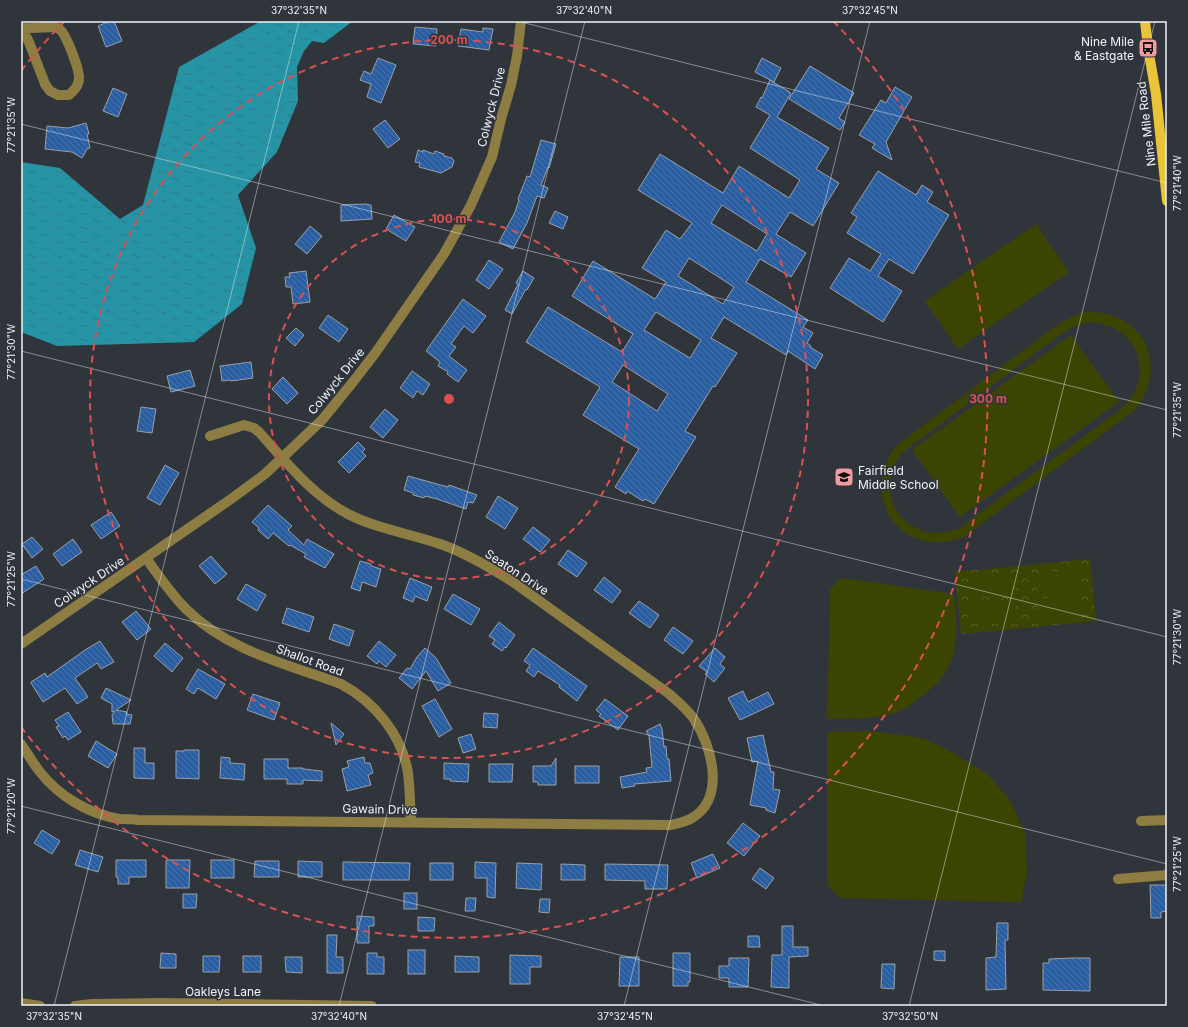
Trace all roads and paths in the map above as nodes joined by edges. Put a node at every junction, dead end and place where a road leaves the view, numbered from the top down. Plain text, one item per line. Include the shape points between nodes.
1 (521, 21) edge
2 (1145, 21) edge
3 (22, 28) edge
4 (1165, 163) edge
5 (1167, 201) edge
6 (210, 436) dead end
7 (282, 457) junction
8 (146, 558) junction
9 (21, 644) edge
10 (21, 744) edge
11 (709, 751) joint
12 (1167, 820) edge
13 (1141, 821) dead end
14 (411, 822) junction
15 (1167, 875) edge
16 (1118, 879) dead end
17 (21, 1003) edge
18 (40, 1006) edge
19 (75, 1006) edge
20 (372, 1006) edge

1 - 7 street, Colwyck Drive via 511,85 492,157 456,234 354,382 322,420
2 - 4 main road, Nine Mile Road
3 - 3 street via 30,42 45,84 50,91 58,95 69,95 76,89 79,77 65,34 52,26
4 - 5 main road, Nine Mile Road
6 - 7 street, Seaton Drive via 244,425 259,432
7 - 8 street, Colwyck Drive via 231,499
7 - 11 street, Seaton Drive via 311,488 348,514 465,554 513,582 678,701 694,719
8 - 9 street, Colwyck Drive
8 - 14 street, Shallot Road via 175,597 210,630 259,656 341,684 368,702 383,718 400,746 408,773
10 - 14 street, Gawain Drive via 39,772 57,790 81,806 120,819
11 - 14 street, Gawain Drive via 713,779 711,794 698,814 681,823 663,825
12 - 13 street
15 - 16 street
17 - 18 street
19 - 20 street, Oakleys Lane via 169,1003

